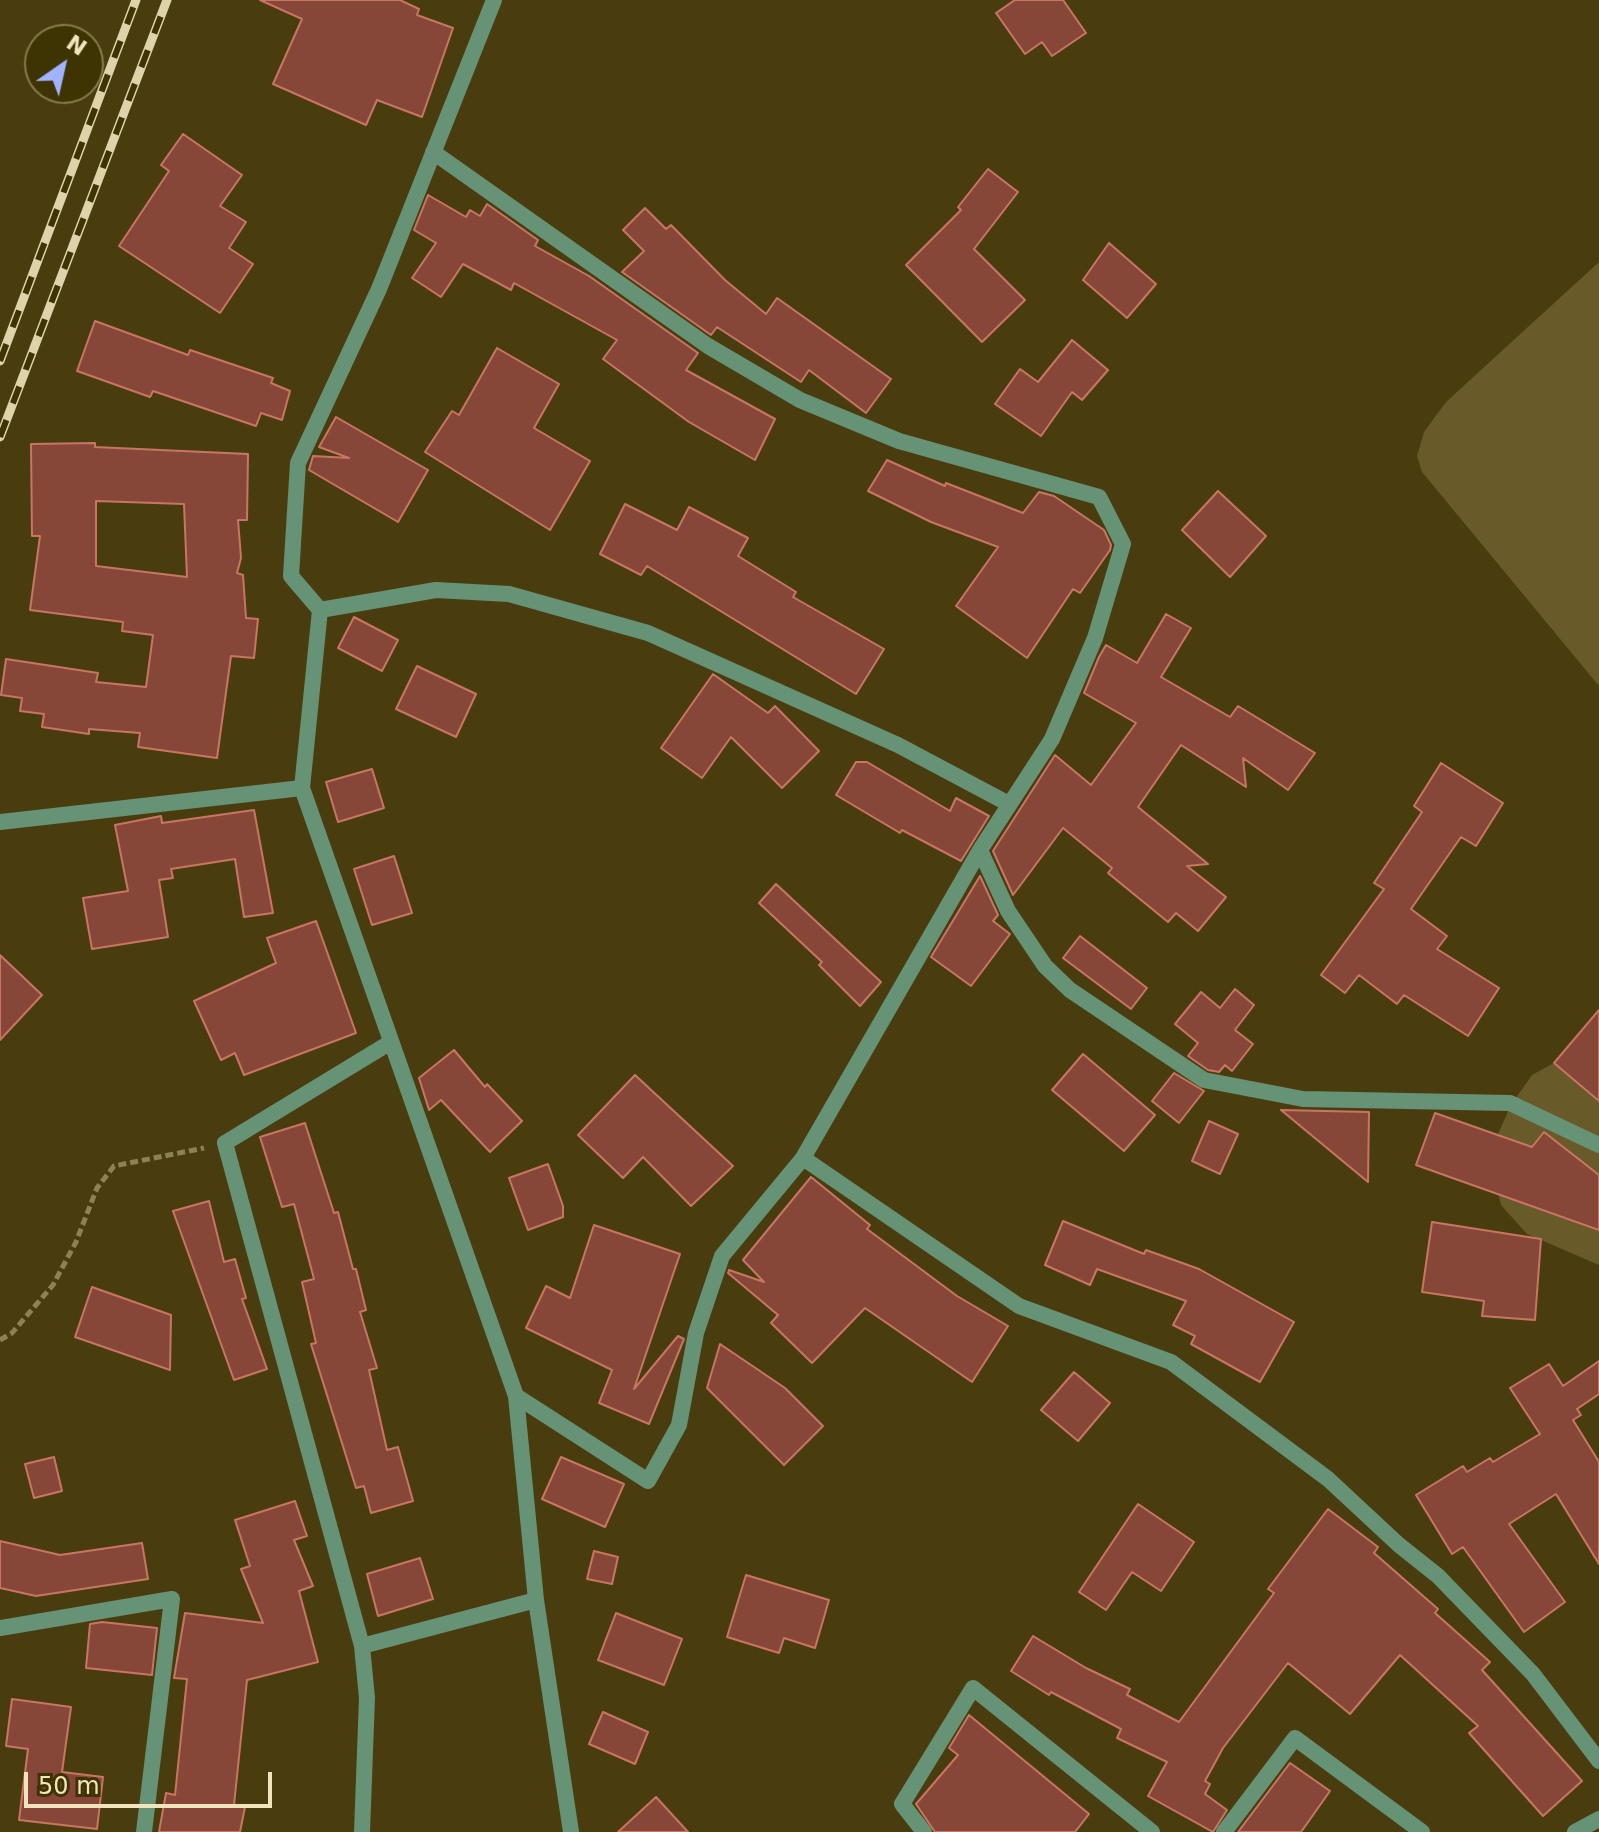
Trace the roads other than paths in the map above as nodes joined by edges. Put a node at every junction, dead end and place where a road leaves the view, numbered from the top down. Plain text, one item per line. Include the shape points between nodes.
1 (494, 0) edge
2 (433, 152) junction
3 (320, 610) junction
4 (302, 788) junction
5 (1009, 804) junction
6 (0, 822) edge
7 (980, 850) junction
8 (391, 1042) junction
9 (1599, 1145) edge
10 (803, 1158) junction
11 (516, 1396) junction
12 (536, 1600) junction
13 (0, 1628) edge
14 (362, 1646) junction
15 (1599, 1761) edge
16 (1599, 1819) edge
17 (144, 1832) edge
18 (362, 1832) edge
19 (571, 1832) edge
20 (924, 1832) edge
21 (1152, 1832) edge
22 (1224, 1832) edge
23 (1422, 1832) edge
24 (1575, 1832) edge

1 - 2 street
2 - 3 street via 379,289 298,463 291,576
2 - 5 street via 708,346 800,400 899,441 1099,497 1123,544 1095,638 1052,739
3 - 4 street
3 - 5 street via 436,590 509,594 634,629 898,745
4 - 6 street
4 - 8 street
5 - 7 street
7 - 9 street via 1008,911 1045,966 1070,990 1204,1080 1303,1099 1510,1103
7 - 10 street
8 - 11 street
8 - 14 street via 225,1143
10 - 11 street via 722,1256 696,1333 679,1425 648,1481
10 - 15 street via 1019,1306 1171,1362 1328,1479 1438,1576 1533,1674
11 - 12 street
12 - 14 street
12 - 19 street
13 - 17 street via 172,1599
14 - 18 street via 367,1698
16 - 24 street
20 - 21 street via 902,1804 973,1688
22 - 23 street via 1295,1738

